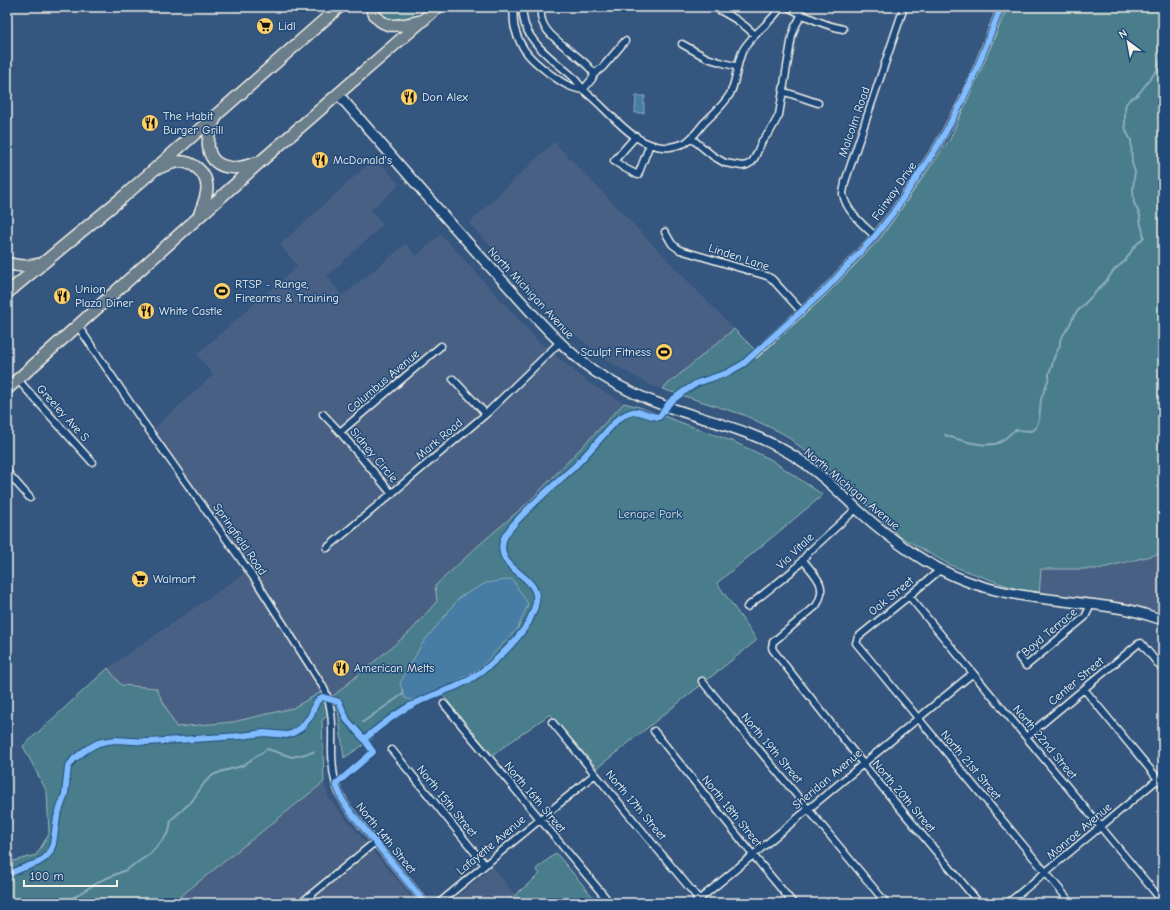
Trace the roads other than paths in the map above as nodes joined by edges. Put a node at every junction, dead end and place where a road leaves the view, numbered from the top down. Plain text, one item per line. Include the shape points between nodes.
1 (339, 7) edge
2 (371, 7) edge
3 (438, 7) edge
4 (513, 7) edge
5 (522, 7) edge
6 (542, 7) edge
7 (714, 7) edge
8 (781, 7) edge
9 (788, 7) edge
10 (904, 7) edge
11 (1001, 7) edge
12 (802, 14) junction
13 (423, 20) junction
14 (843, 29) dead end
15 (755, 35) junction
16 (625, 41) dead end
17 (682, 44) dead end
18 (738, 67) junction
19 (594, 74) junction
20 (583, 90) junction
21 (783, 92) junction
22 (338, 94) junction
23 (818, 103) dead end
24 (218, 113) junction
25 (636, 136) junction
26 (690, 138) junction
27 (650, 144) junction
28 (260, 162) junction
29 (154, 170) junction
30 (199, 216) junction
31 (665, 232) dead end
32 (875, 236) junction
33 (7, 263) edge
34 (43, 264) junction
35 (7, 293) edge
36 (801, 312) junction
37 (78, 326) junction
38 (560, 342) junction
39 (441, 346) dead end
40 (755, 354) dead end
41 (453, 379) dead end
42 (18, 380) junction
43 (7, 389) edge
44 (324, 414) dead end
45 (486, 414) junction
46 (340, 432) junction
47 (92, 462) dead end
48 (7, 472) edge
49 (392, 494) junction
50 (30, 498) dead end
51 (857, 508) junction
52 (328, 548) dead end
53 (803, 560) junction
54 (940, 570) junction
55 (910, 596) junction
56 (1089, 604) junction
57 (747, 607) dead end
58 (1163, 620) edge
59 (857, 640) joint
60 (1019, 657) dead end
61 (1163, 670) edge
62 (973, 673) junction
63 (702, 681) dead end
64 (1084, 689) junction
65 (444, 704) dead end
66 (918, 718) junction
67 (552, 722) dead end
68 (654, 731) dead end
69 (1026, 737) junction
70 (392, 750) dead end
71 (863, 764) junction
72 (595, 774) junction
73 (1161, 777) edge
74 (336, 784) joint
75 (1163, 785) edge
76 (808, 809) junction
77 (540, 819) junction
78 (1101, 827) junction
79 (375, 842) junction
80 (753, 855) junction
81 (485, 865) junction
82 (1045, 872) junction
83 (699, 902) edge
84 (1163, 902) edge
85 (301, 903) edge
86 (425, 903) edge
87 (439, 903) edge
88 (610, 903) edge
89 (793, 903) edge
90 (886, 903) edge
91 (979, 903) edge
92 (1008, 903) edge
93 (1070, 903) edge

1 - 24 highway
2 - 13 highway via 379,20 390,26
3 - 13 highway
4 - 20 street via 515,27 526,52 563,83
5 - 20 street via 526,27 536,44 574,78
6 - 19 street via 543,25
7 - 15 street via 736,19
8 - 15 street
9 - 12 street
10 - 32 street, Malcolm Road via 843,193 853,214
11 - 32 street, Fairway Drive via 961,104 937,147
12 - 14 street
12 - 21 street via 792,36
13 - 22 highway
15 - 18 street via 744,50
16 - 19 street
17 - 18 street via 707,58
18 - 26 street via 726,100
19 - 20 street
20 - 25 street
21 - 23 street
21 - 26 street via 775,124 762,141 755,157 747,165 726,163 712,156
22 - 28 highway
22 - 38 street, North Michigan Avenue via 454,228
24 - 28 highway via 211,125 208,139 210,152 215,161 232,168
24 - 29 highway
25 - 27 street
25 - 27 street via 614,160 630,172 638,175
26 - 27 street via 675,146
28 - 30 highway
29 - 30 highway via 181,162 200,170 207,189
29 - 34 highway
30 - 37 highway
31 - 36 street, Linden Lane via 672,244 680,250 767,276
32 - 36 street, Fairway Drive
33 - 34 highway via 25,267
34 - 35 highway
36 - 40 street, Fairway Drive
37 - 42 highway
37 - 74 street, Springfield Road via 256,581 322,685 332,713 332,761
38 - 45 street, Mark Road
38 - 51 street, North Michigan Avenue via 597,372 642,397 738,428 779,447 798,458
39 - 46 street, Columbus Avenue
41 - 45 street
42 - 43 highway
42 - 47 street, Greeley Ave S
44 - 46 street, Sidney Circle
45 - 49 street, Mark Road
46 - 49 street, Sidney Circle
48 - 50 street
49 - 52 street, Mark Road
51 - 53 street, Via Vitale
51 - 54 street, North Michigan Avenue via 899,544
53 - 57 street, Via Vitale
53 - 71 street, North 20th Street via 820,583 820,600 773,642 773,650
54 - 55 street, Oak Street
54 - 56 street, North Michigan Avenue via 999,591
55 - 59 street, Oak Street
55 - 62 street, North 22nd Street
56 - 58 street, North Michigan Avenue via 1126,609
56 - 60 street, Boyd Terrace via 1088,613 1082,620 1026,666
59 - 66 street, North 21st Street via 856,644
61 - 64 street, Center Street via 1141,643
62 - 66 street, Sheridan Avenue
62 - 69 street, North 22nd Street
63 - 76 street, North 19th Street
64 - 69 street, Center Street
64 - 73 street
65 - 77 street, North 16th Street
66 - 71 street, Sheridan Avenue
66 - 82 street, North 21st Street
67 - 72 street, North 17th Street
68 - 80 street, North 18th Street
69 - 78 street, North 22nd Street
70 - 81 street, North 15th Street
71 - 76 street, Sheridan Avenue
71 - 91 street, North 20th Street
72 - 77 street, Lafayette Avenue
72 - 83 street, North 17th Street
73 - 75 street
73 - 78 street, Monroe Avenue
74 - 79 street, North 14th Street via 349,810
76 - 80 street, Sheridan Avenue
76 - 90 street, North 19th Street
77 - 81 street, Lafayette Avenue
77 - 88 street, North 16th Street
78 - 82 street, Monroe Avenue
78 - 84 street, North 22nd Street
79 - 85 street
79 - 86 street, North 14th Street
80 - 83 street, Sheridan Avenue
80 - 89 street, North 18th Street
81 - 87 street, Lafayette Avenue
82 - 92 street, Monroe Avenue
82 - 93 street, North 21st Street

